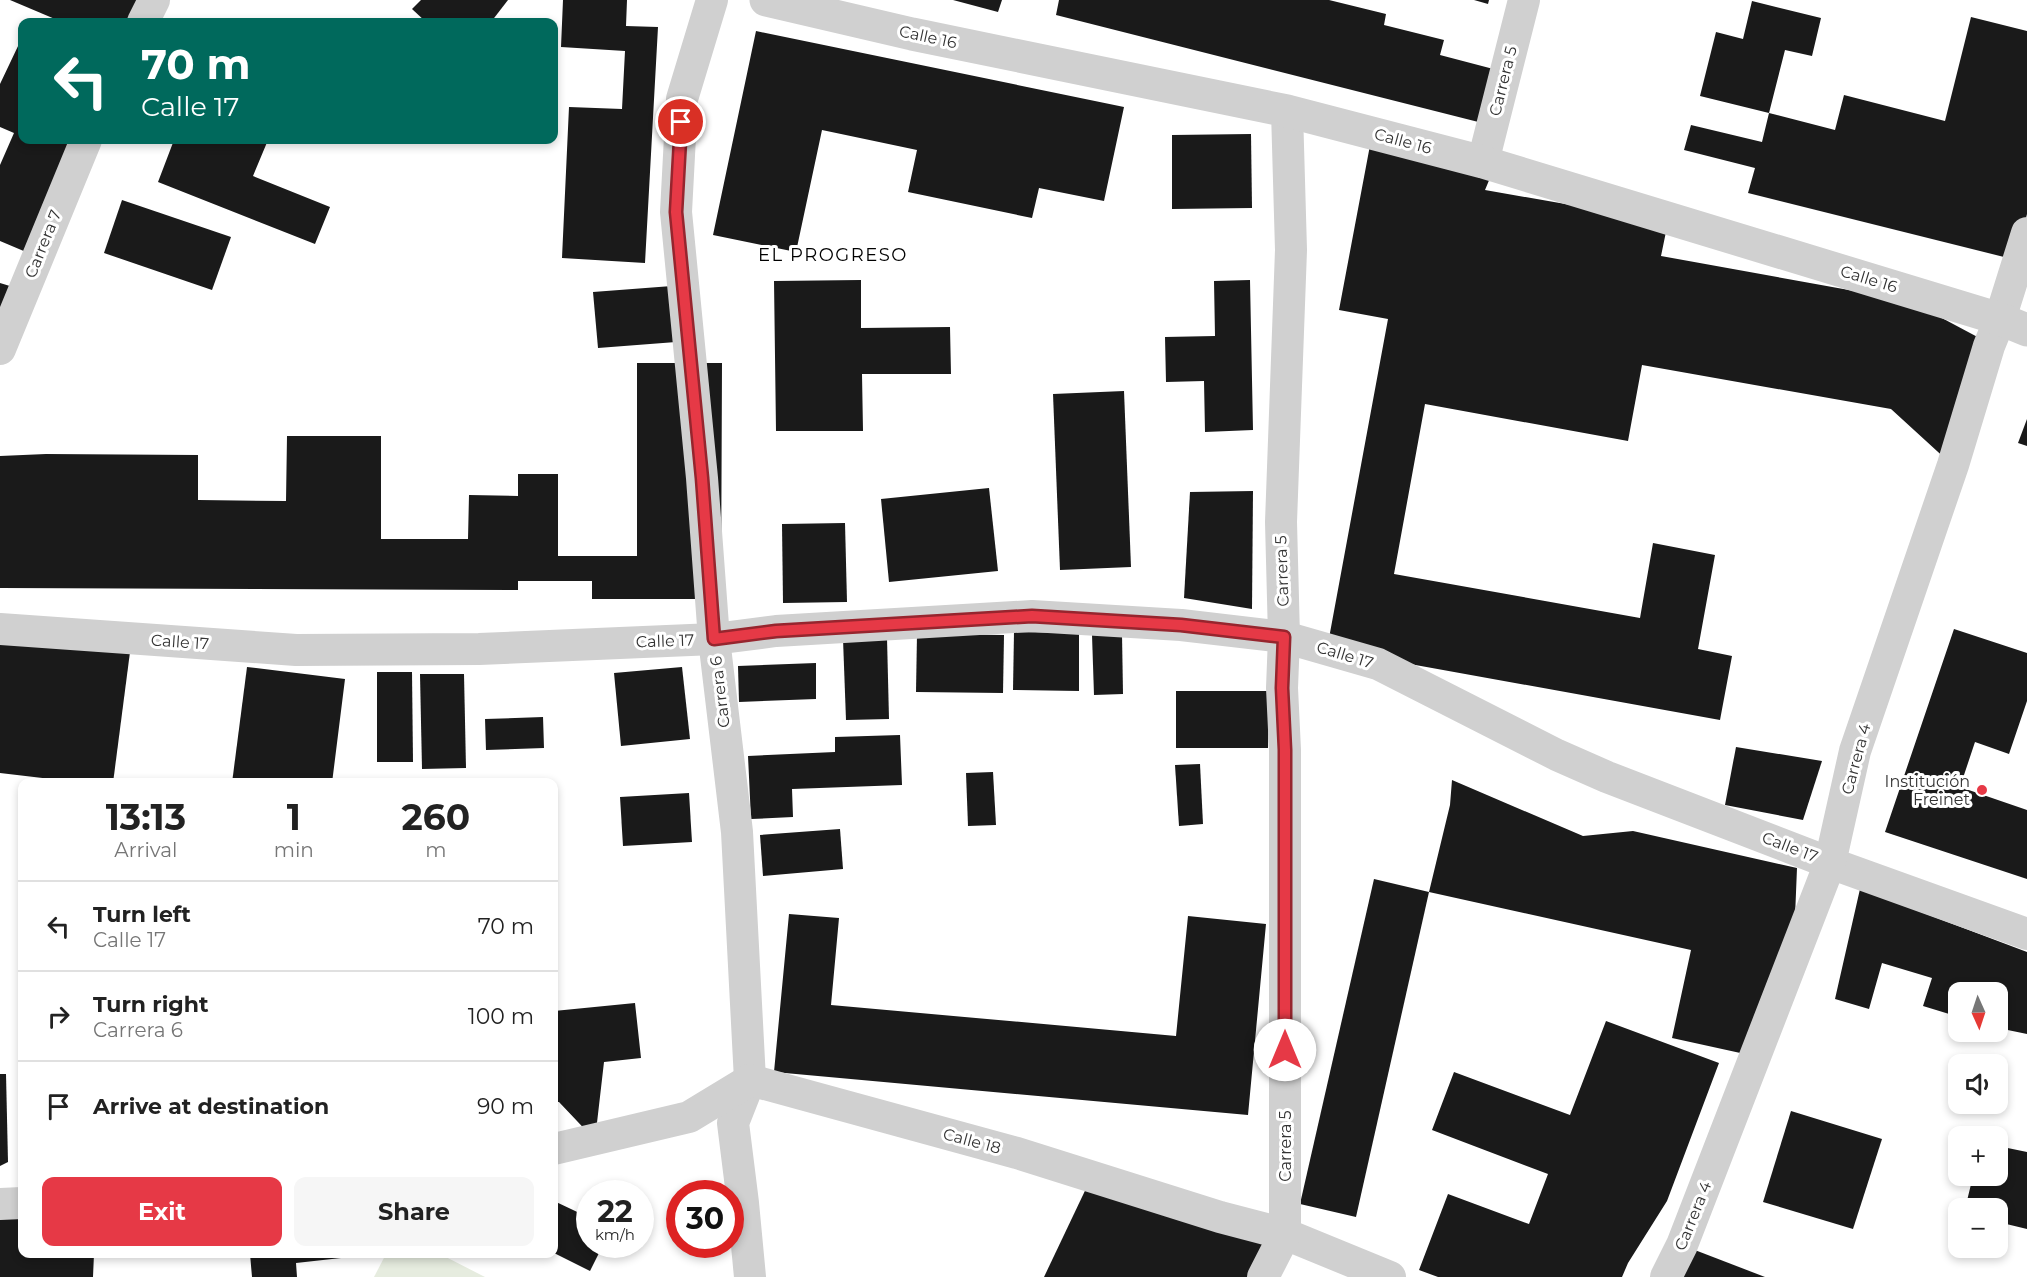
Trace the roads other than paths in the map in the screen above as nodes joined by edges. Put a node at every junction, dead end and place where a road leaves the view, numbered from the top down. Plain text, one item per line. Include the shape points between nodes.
1 (154, 0) edge
2 (712, 0) edge
3 (766, 0) edge
4 (1524, 0) edge
5 (145, 18) edge
6 (1287, 111) junction
7 (84, 144) edge
8 (1483, 162) junction
9 (2027, 233) edge
10 (2013, 325) edge
11 (0, 349) edge
12 (0, 629) edge
13 (1284, 637) junction
14 (714, 639) junction
15 (1830, 863) junction
16 (2027, 934) edge
17 (750, 1080) junction
18 (558, 1148) edge
19 (18, 1203) edge
20 (0, 1204) edge
21 (1286, 1234) junction
22 (750, 1277) edge
23 (1263, 1277) edge
24 (1390, 1277) edge
25 (1666, 1277) edge

1 - 5 street
2 - 14 street, Carrera 6 via 682,99 676,212
3 - 6 street, Calle 16
4 - 8 street, Carrera 5
6 - 8 street, Calle 16
6 - 13 street, Carrera 5 via 1291,250 1281,522
7 - 11 street, Carrera 7
8 - 10 street, Calle 16
9 - 10 street, Carrera 4
10 - 15 street, Carrera 4 via 1989,346 1953,465 1855,751
12 - 14 street, Calle 17 via 296,650 479,649
13 - 14 street, Calle 17 via 1181,625 1032,616 776,631
13 - 15 street, Calle 17 via 1378,664 1607,777
13 - 21 street, Carrera 5
14 - 17 street, Carrera 6 via 736,832
15 - 16 street, Calle 17
15 - 25 street, Carrera 4 via 1682,1245
17 - 18 street via 689,1117
17 - 21 street, Calle 18 via 1017,1153
17 - 22 street, Carrera 6 via 733,1123
19 - 20 street
21 - 23 street, Carrera 5
21 - 24 street, Calle 18

